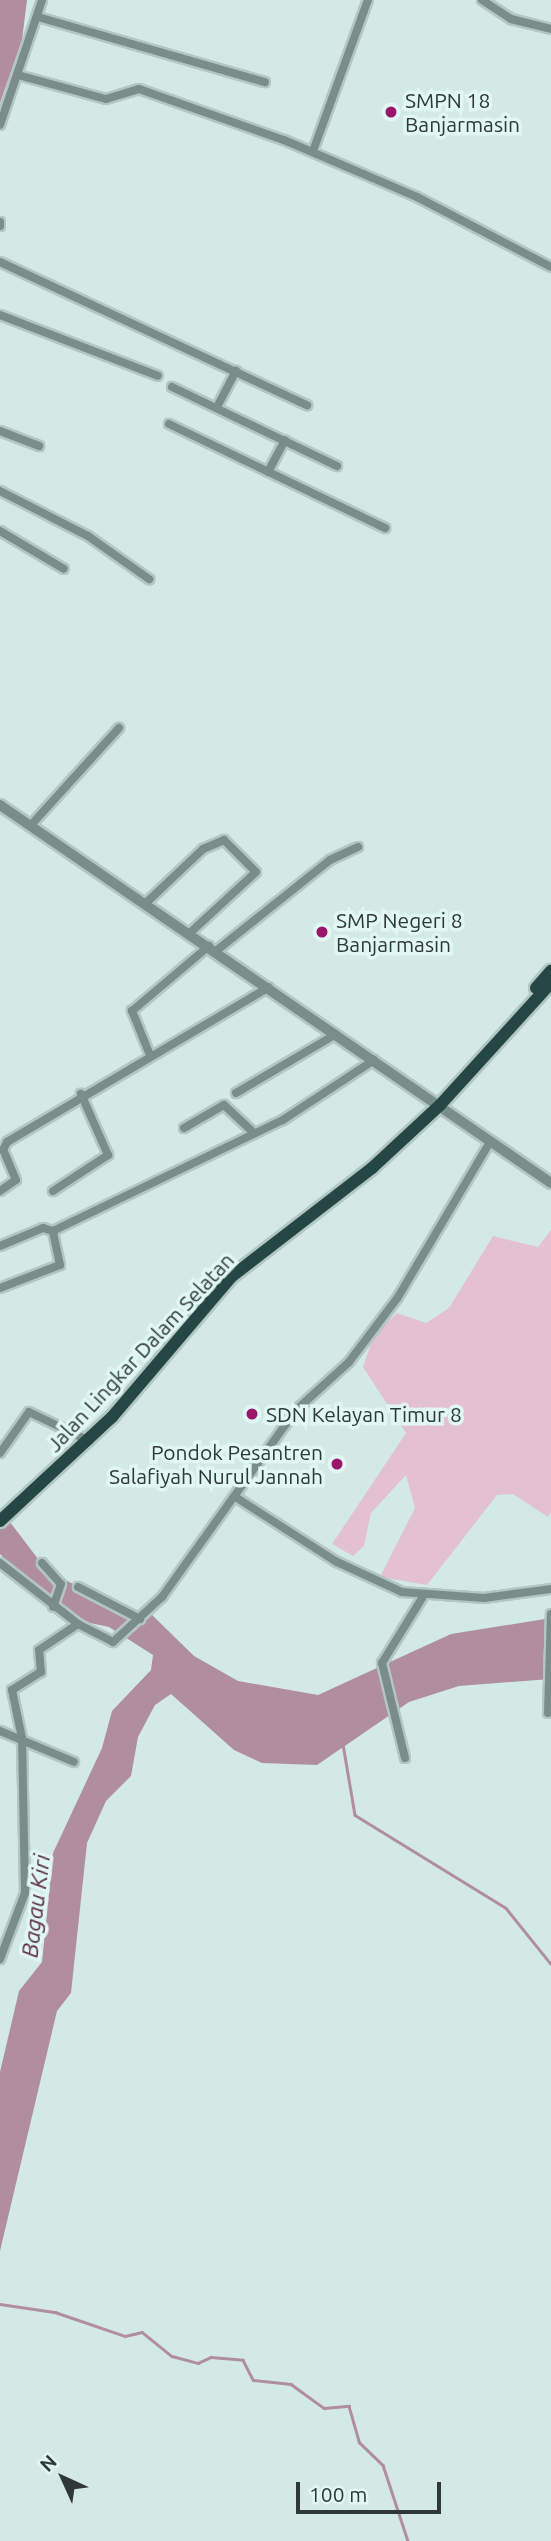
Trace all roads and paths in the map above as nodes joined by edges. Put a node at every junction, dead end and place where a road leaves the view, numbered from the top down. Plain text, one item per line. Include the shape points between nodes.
1 (43, 0) edge
2 (368, 0) edge
3 (482, 0) edge
4 (38, 17) junction
5 (551, 29) edge
6 (18, 75) junction
7 (265, 82) dead end
8 (0, 125) edge
9 (313, 151) junction
10 (0, 262) edge
11 (551, 267) edge
12 (0, 315) edge
13 (236, 371) junction
14 (158, 376) dead end
15 (172, 387) dead end
16 (307, 405) dead end
17 (217, 407) junction
18 (169, 424) dead end
19 (0, 431) edge
20 (285, 440) junction
21 (39, 446) dead end
22 (337, 466) dead end
23 (268, 472) junction
24 (0, 491) edge
25 (385, 528) dead end
26 (0, 531) edge
27 (64, 569) dead end
28 (149, 579) dead end
29 (119, 728) dead end
30 (0, 805) edge
31 (31, 825) junction
32 (358, 847) dead end
33 (147, 902) junction
34 (190, 933) junction
35 (213, 948) junction
36 (551, 971) edge
37 (551, 983) edge
38 (269, 987) junction
39 (336, 1034) junction
40 (150, 1055) junction
41 (374, 1060) junction
42 (236, 1093) dead end
43 (81, 1094) junction
44 (440, 1105) junction
45 (184, 1128) dead end
46 (254, 1133) junction
47 (490, 1142) junction
48 (551, 1183) edge
49 (0, 1191) edge
50 (53, 1191) dead end
51 (52, 1231) junction
52 (0, 1246) edge
53 (0, 1288) edge
54 (89, 1441) junction
55 (0, 1453) edge
56 (237, 1498) junction
57 (0, 1521) edge
58 (0, 1563) edge
59 (42, 1563) dead end
60 (78, 1587) dead end
61 (551, 1589) edge
62 (424, 1595) junction
63 (52, 1605) junction
64 (551, 1614) edge
65 (140, 1619) junction
66 (550, 1620) edge
67 (78, 1624) junction
68 (548, 1713) dead end
69 (0, 1731) edge
70 (22, 1738) junction
71 (405, 1758) dead end
72 (74, 1762) dead end
73 (1, 1957) edge

1 - 4 street
2 - 9 street
3 - 5 street via 511,19
4 - 6 street
4 - 7 street
6 - 8 street
6 - 9 street via 106,99 139,89
9 - 11 street
10 - 13 street
12 - 14 street
13 - 16 street
13 - 17 street
15 - 17 street
17 - 20 street
18 - 23 street
19 - 21 street
20 - 22 street
20 - 23 street
23 - 25 street
24 - 28 street via 88,536
26 - 27 street
29 - 31 street
30 - 31 street
31 - 33 street
32 - 35 street via 330,860
33 - 34 street
33 - 34 street via 204,849 224,841 256,872
34 - 35 street
35 - 38 street
35 - 40 street via 132,1011
36 - 44 main road, Jalan Lingkar Dalam Selatan via 439,1097
37 - 44 main road, Jalan Lingkar Dalam Selatan
38 - 39 street
38 - 40 street
39 - 41 street
39 - 42 street
40 - 43 street
41 - 44 street
41 - 46 street
43 - 49 street via 4,1146 16,1180
43 - 50 street via 108,1155
44 - 47 street
44 - 54 main road, Jalan Lingkar Dalam Selatan via 324,1208 231,1277
45 - 46 street via 224,1105
46 - 51 street
47 - 48 street
47 - 56 street via 398,1297 341,1371 295,1411
51 - 52 street via 43,1228
51 - 53 street via 60,1265
54 - 55 street via 29,1412
54 - 57 main road, Jalan Lingkar Dalam Selatan
56 - 62 street via 335,1560 390,1588
56 - 65 street
58 - 63 street
59 - 63 street via 61,1584
60 - 65 street
61 - 62 street via 484,1598
62 - 71 street via 384,1658
63 - 67 street
64 - 66 street
65 - 67 street via 108,1642
66 - 68 street via 545,1674
67 - 70 street via 39,1650 41,1672 12,1690
69 - 70 street
70 - 72 street
70 - 73 street via 25,1893

